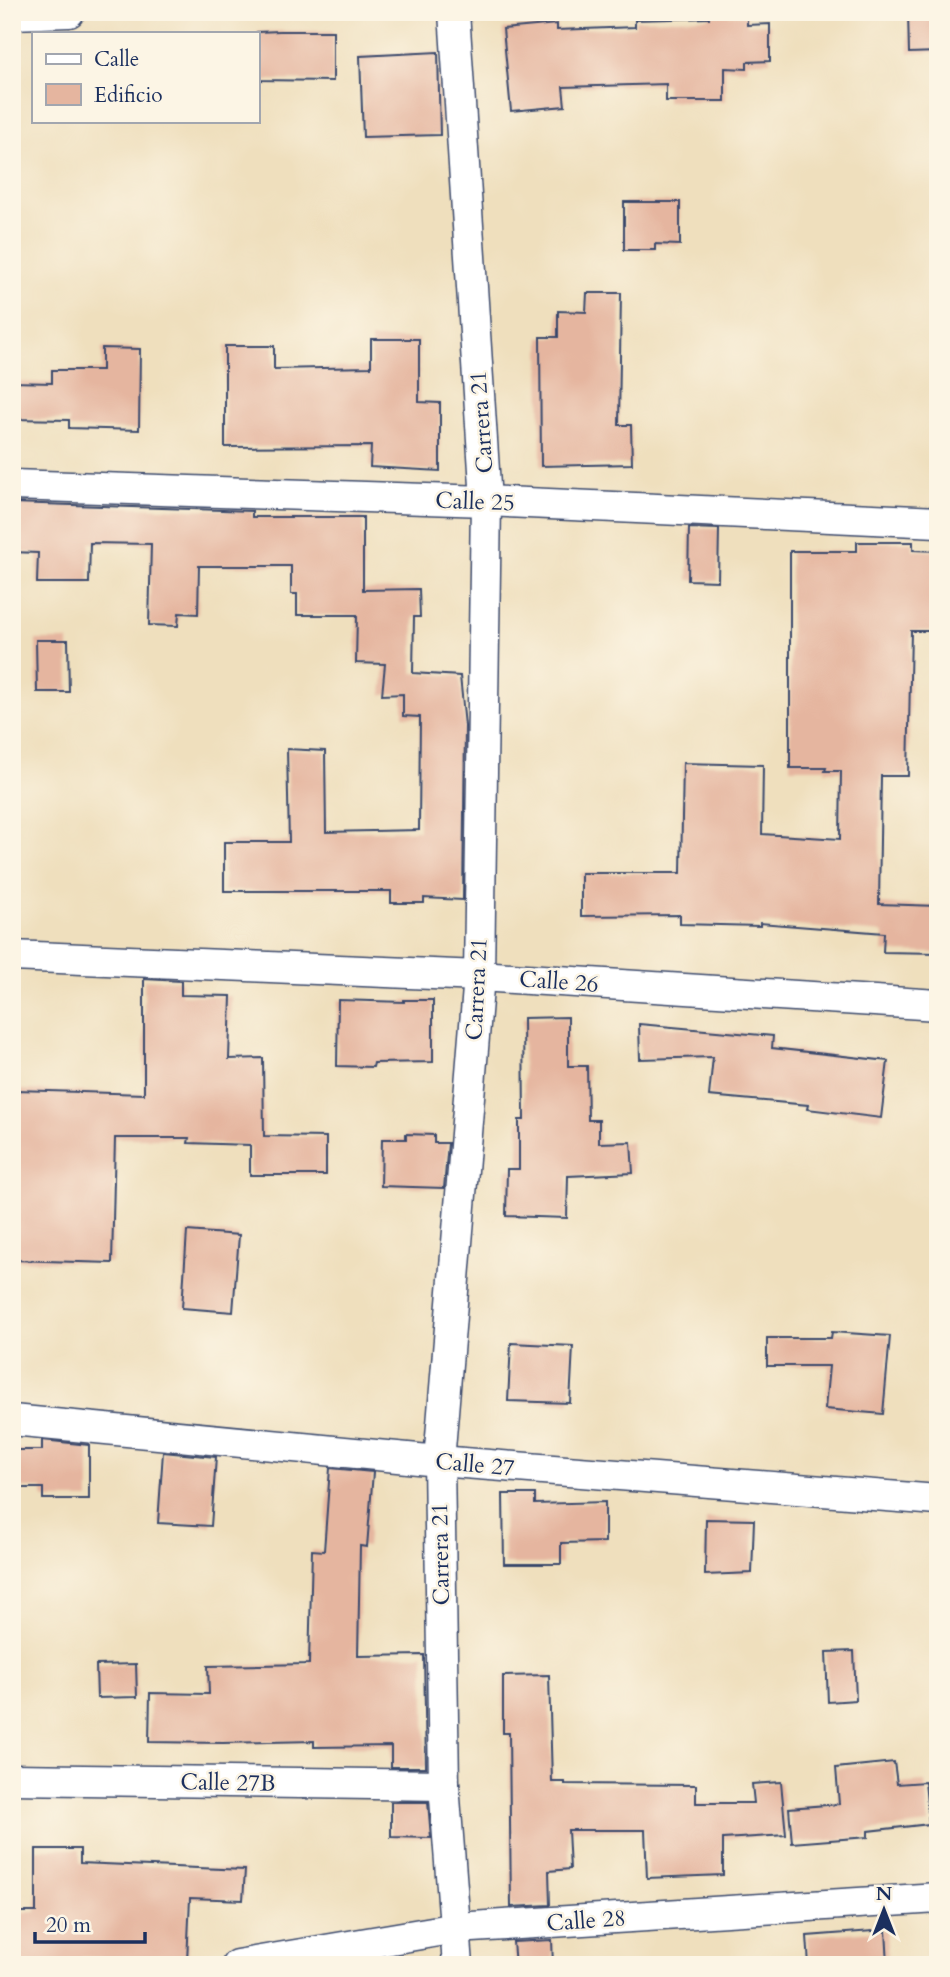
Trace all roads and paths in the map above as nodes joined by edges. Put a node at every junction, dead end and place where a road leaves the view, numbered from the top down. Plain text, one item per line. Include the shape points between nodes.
1 (69, 12) edge
2 (454, 12) edge
3 (12, 14) edge
4 (12, 485) edge
5 (486, 501) junction
6 (938, 522) edge
7 (12, 956) edge
8 (479, 975) junction
9 (938, 1005) edge
10 (12, 1420) edge
11 (439, 1461) junction
12 (938, 1500) edge
13 (12, 1779) edge
14 (444, 1785) junction
15 (938, 1898) edge
16 (456, 1928) junction
17 (237, 1965) edge
18 (458, 1965) edge

1 - 3 street
2 - 5 street, Carrera 21
4 - 5 street, Calle 25
5 - 6 street, Calle 25
5 - 8 street, Carrera 21
7 - 8 street, Calle 26
8 - 9 street, Calle 26
8 - 11 street, Carrera 21
10 - 11 street, Calle 27
11 - 12 street, Calle 27
11 - 14 street, Carrera 21
13 - 14 street, Calle 27B
14 - 16 street, Carrera 21
15 - 16 street, Calle 28
16 - 17 street, Calle 28
16 - 18 street, Carrera 21

